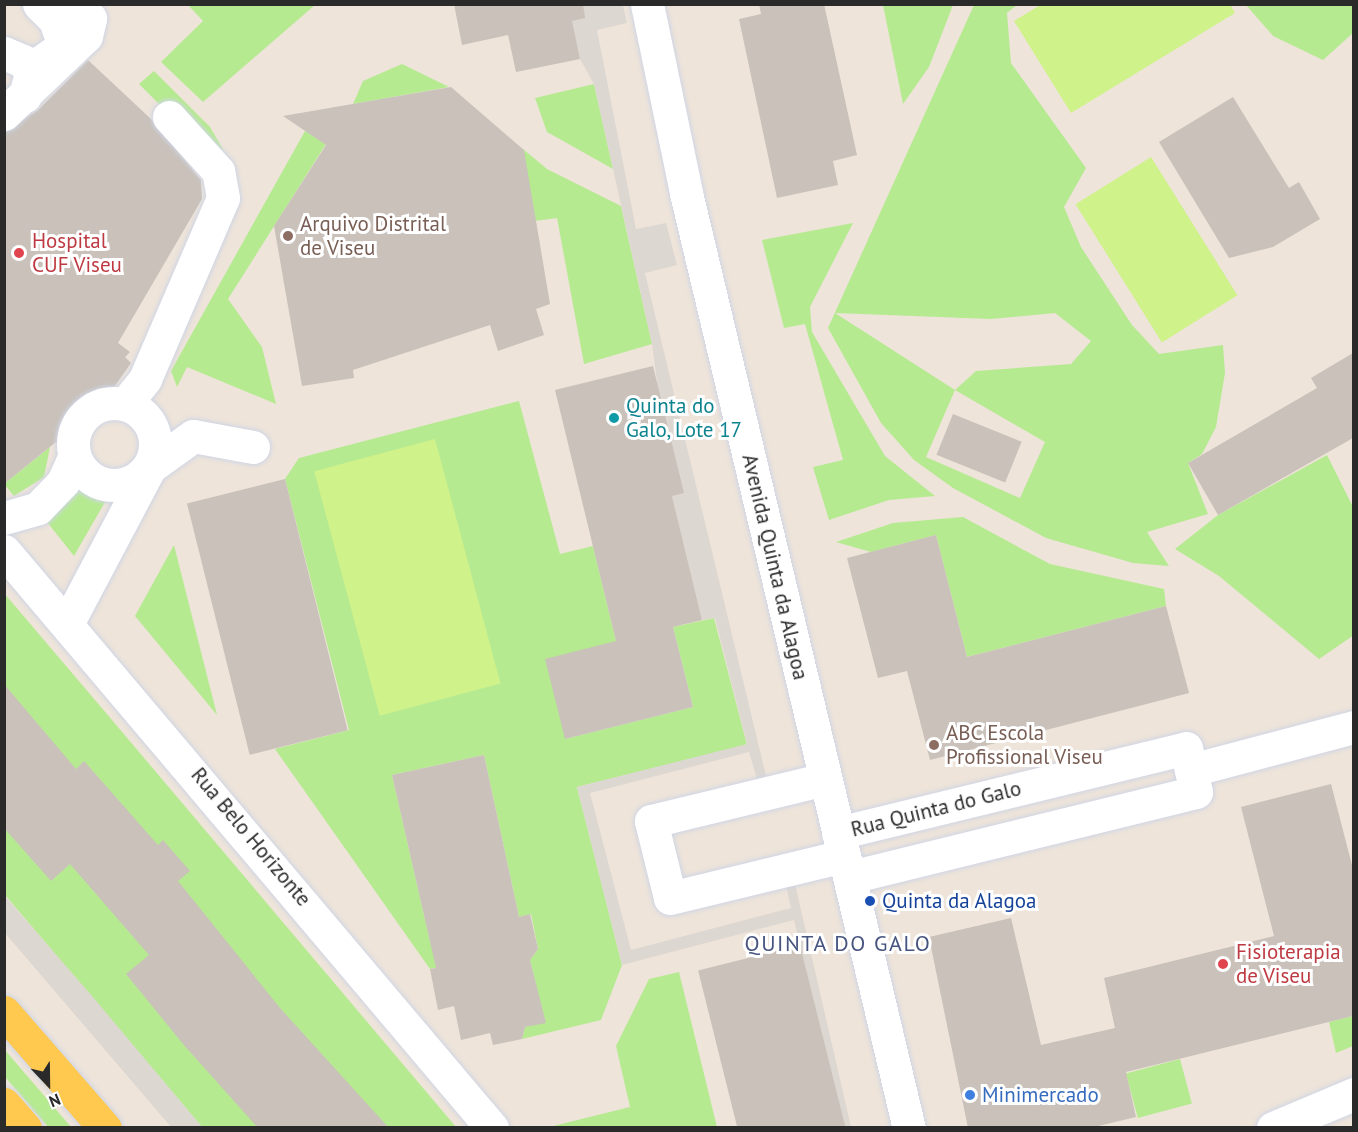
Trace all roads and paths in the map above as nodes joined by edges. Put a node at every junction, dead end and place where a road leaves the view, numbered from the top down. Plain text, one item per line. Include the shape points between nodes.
1 (39, 4) edge
2 (73, 4) edge
3 (647, 4) edge
4 (16, 59) edge
5 (13, 107) edge
6 (169, 117) dead end
7 (130, 398) junction
8 (74, 444) junction
9 (253, 447) dead end
10 (153, 465) junction
11 (4, 518) edge
12 (4, 550) edge
13 (68, 622) junction
14 (1353, 727) edge
15 (1191, 770) junction
16 (825, 779) junction
17 (844, 855) junction
18 (4, 1012) edge
19 (1353, 1094) edge
20 (4, 1104) edge
21 (24, 1128) edge
22 (105, 1128) edge
23 (492, 1128) edge
24 (909, 1128) edge
25 (1273, 1128) edge

1 - 4 street via 55,20 62,40 49,59
2 - 5 street via 86,11 88,32
3 - 16 street, Avenida Quinta da Alagoa via 686,193
4 - 5 street via 30,87
6 - 7 street via 218,171 223,198
7 - 8 street via 91,408
7 - 10 street via 152,425
8 - 10 street via 90,478 109,485 129,482
8 - 11 street via 63,482 38,508
9 - 10 street via 192,436
10 - 13 street
12 - 13 street, Rua Belo Horizonte
13 - 23 street, Rua Belo Horizonte
14 - 15 street
15 - 17 street via 1196,792
15 - 17 street, Rua Quinta do Galo via 1186,748
16 - 17 street, Avenida Quinta da Alagoa
16 - 17 street via 651,821 667,887 670,898
17 - 24 street, Avenida Quinta da Alagoa
18 - 22 main road
19 - 25 street
20 - 21 main road

